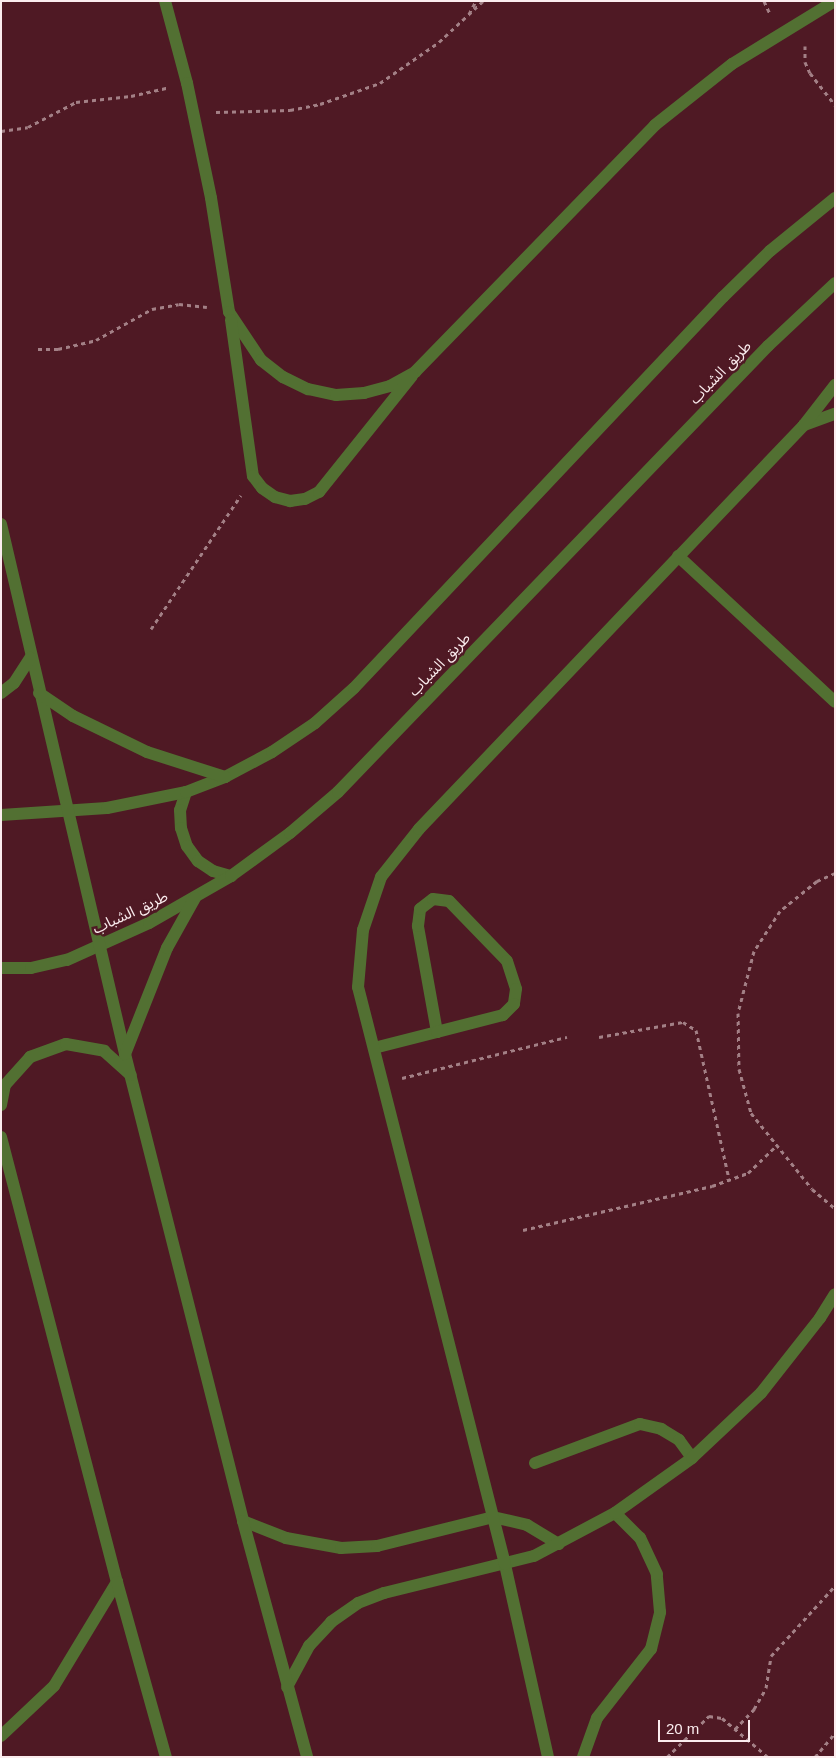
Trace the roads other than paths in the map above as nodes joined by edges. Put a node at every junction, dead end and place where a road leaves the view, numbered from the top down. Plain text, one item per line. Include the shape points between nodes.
1 (165, 1) edge
2 (835, 1) edge
3 (835, 198) edge
4 (835, 283) edge
5 (230, 312) junction
6 (415, 372) junction
7 (835, 385) edge
8 (835, 414) edge
9 (804, 425) junction
10 (1, 524) edge
11 (678, 556) junction
12 (30, 658) junction
13 (1, 692) edge
14 (39, 693) junction
15 (835, 702) edge
16 (225, 776) junction
17 (186, 792) junction
18 (67, 811) junction
19 (1, 815) edge
20 (231, 876) junction
21 (195, 898) junction
22 (99, 945) junction
23 (1, 968) edge
24 (437, 1032) junction
25 (374, 1048) junction
26 (125, 1054) junction
27 (131, 1075) junction
28 (1, 1104) edge
29 (1, 1137) edge
30 (835, 1294) edge
31 (692, 1458) junction
32 (535, 1463) dead end
33 (615, 1513) junction
34 (493, 1517) junction
35 (243, 1521) junction
36 (558, 1544) junction
37 (504, 1564) junction
38 (117, 1582) junction
39 (287, 1687) junction
40 (1, 1736) edge
41 (166, 1757) edge
42 (308, 1757) edge
43 (548, 1757) edge
44 (583, 1757) edge

1 - 5 street via 193,110
2 - 6 street via 732,64 655,125
3 - 16 street via 770,251 723,297 354,688 293,738
4 - 20 street, طريق الشباب via 768,346 338,792 290,833
5 - 6 street via 261,360 283,377 308,389 336,394 364,393 390,386
5 - 6 street via 254,476 262,488 275,497 305,499 319,492
7 - 9 street
8 - 9 street
9 - 11 street
10 - 12 street
11 - 15 street
11 - 25 street via 419,829 381,877 363,930 358,987
12 - 13 street via 14,683
12 - 14 street
14 - 16 street via 88,724 147,752
14 - 18 street
16 - 17 street
17 - 18 street via 140,803
17 - 20 street via 180,810 180,828 187,846 198,861 213,871
18 - 19 street
18 - 22 street
20 - 21 street, طريق الشباب
21 - 22 street, طريق الشباب
21 - 26 street via 168,948
22 - 23 street, طريق الشباب via 67,960 31,968
22 - 26 street
24 - 24 street via 503,1015 514,1004 516,989 508,961 449,901 433,899 420,909 418,926
24 - 25 street
25 - 34 street
26 - 27 street
27 - 28 street via 104,1051 66,1044 30,1057 5,1085
27 - 35 street
29 - 38 street
30 - 31 street via 761,1393
31 - 32 street via 679,1440 661,1429 640,1424
31 - 33 street
33 - 36 street
33 - 44 street via 640,1538 657,1574 660,1612 651,1649 598,1718
34 - 35 street via 376,1546 341,1548 286,1538
34 - 36 street via 527,1525
34 - 37 street
35 - 39 street
36 - 37 street via 534,1556
37 - 39 street via 384,1592 358,1603 331,1622 309,1646
37 - 43 street
38 - 40 street via 54,1686
38 - 41 street
39 - 42 street

